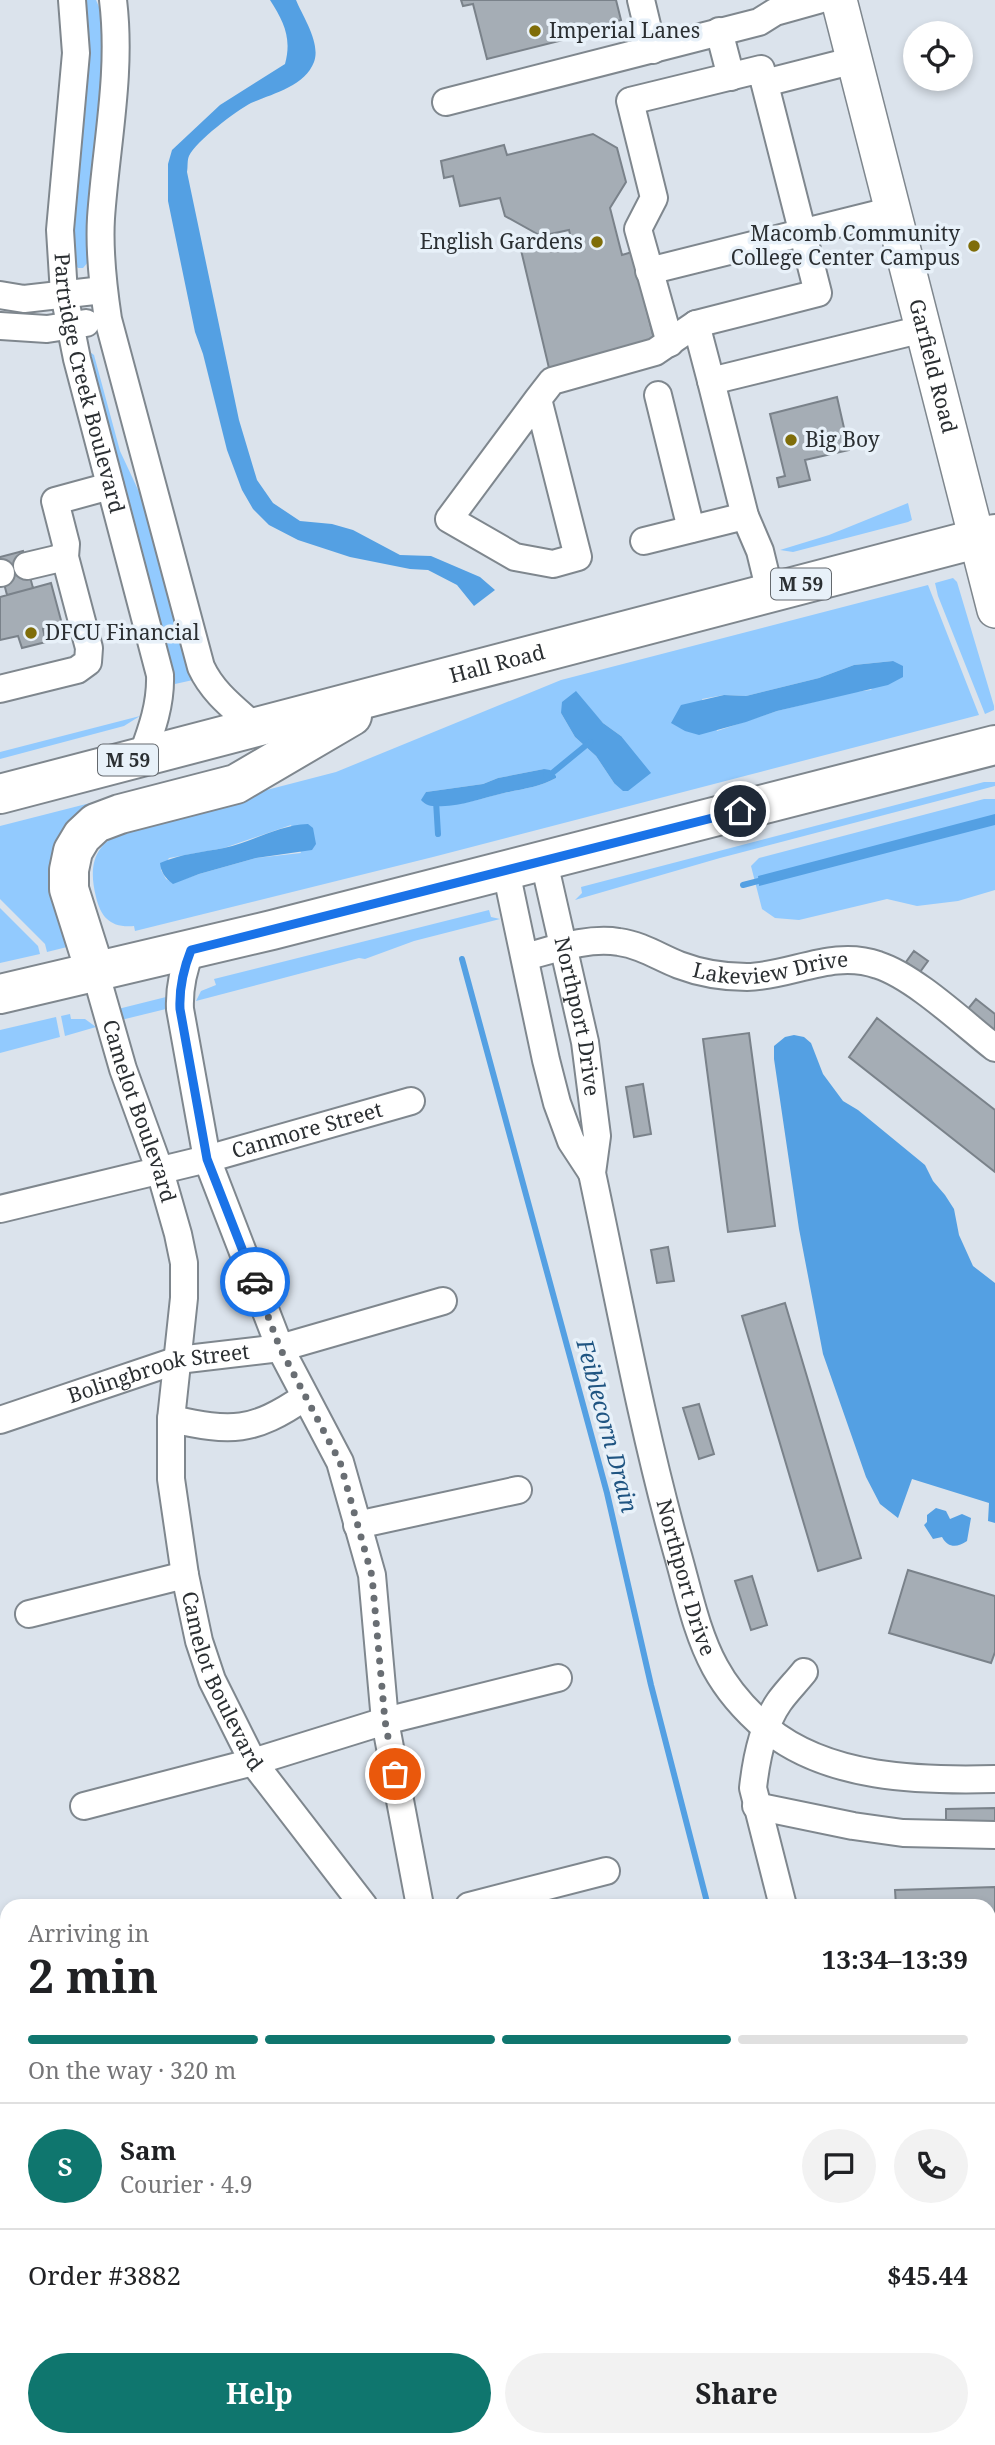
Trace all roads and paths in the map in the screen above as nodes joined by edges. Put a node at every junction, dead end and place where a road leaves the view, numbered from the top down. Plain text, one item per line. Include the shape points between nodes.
1 (72, 0) edge
2 (113, 0) edge
3 (640, 0) edge
4 (818, 0) edge
5 (839, 0) edge
6 (757, 11) edge
7 (719, 31) junction
8 (653, 50) junction
9 (855, 60) junction
10 (731, 77) junction
11 (765, 83) junction
12 (446, 102) dead end
13 (892, 210) junction
14 (802, 232) junction
15 (649, 271) junction
16 (103, 290) junction
17 (64, 294) junction
18 (0, 295) edge
19 (108, 319) junction
20 (696, 324) junction
21 (0, 326) edge
22 (69, 326) junction
23 (923, 329) junction
24 (670, 342) junction
25 (710, 381) junction
26 (658, 395) dead end
27 (538, 399) junction
28 (110, 486) junction
29 (744, 516) junction
30 (691, 529) junction
31 (986, 536) edge
32 (644, 541) dead end
33 (65, 557) junction
34 (27, 566) dead end
35 (770, 592) junction
36 (995, 610) edge
37 (0, 689) edge
38 (390, 693) junction
39 (255, 727) junction
40 (995, 745) edge
41 (142, 757) junction
42 (0, 794) edge
43 (544, 862) junction
44 (506, 871) junction
45 (565, 947) junction
46 (191, 950) junction
47 (525, 957) junction
48 (95, 971) junction
49 (0, 994) edge
50 (995, 1048) edge
51 (411, 1101) dead end
52 (207, 1159) junction
53 (160, 1171) junction
54 (592, 1173) junction
55 (0, 1209) edge
56 (443, 1301) dead end
57 (280, 1348) junction
58 (178, 1360) junction
59 (305, 1397) junction
60 (171, 1419) junction
61 (0, 1420) edge
62 (519, 1490) dead end
63 (357, 1525) junction
64 (185, 1575) junction
65 (29, 1614) dead end
66 (804, 1672) dead end
67 (558, 1678) dead end
68 (385, 1721) junction
69 (767, 1728) junction
70 (253, 1762) junction
71 (995, 1779) edge
72 (756, 1805) junction
73 (84, 1806) dead end
74 (995, 1835) edge
75 (606, 1871) dead end
76 (359, 1899) edge
77 (418, 1899) edge
78 (496, 1899) edge
79 (781, 1899) edge

1 - 17 street, Partridge Creek Boulevard via 76,52 62,205
2 - 16 street, Partridge Creek Boulevard via 116,71 101,218
3 - 8 street
4 - 6 street via 775,12
5 - 9 main road, Garfield Road
6 - 7 street
7 - 8 street
7 - 10 street
8 - 12 street
9 - 11 street
9 - 13 main road, Garfield Road
10 - 11 street via 761,69
10 - 15 street via 630,101 654,198 638,229
11 - 14 street
13 - 14 street
13 - 23 main road, Garfield Road
14 - 15 street
14 - 20 street via 818,293
15 - 24 street
16 - 17 street
16 - 19 street, Partridge Creek Boulevard
17 - 18 street via 24,299
17 - 22 street, Partridge Creek Boulevard
19 - 22 street
19 - 39 street, Partridge Creek Boulevard via 201,667 218,695
20 - 24 street
20 - 25 street
21 - 22 street
22 - 28 street, Partridge Creek Boulevard
23 - 25 street
23 - 31 main road, Garfield Road
24 - 27 street via 654,352 552,381
25 - 29 street
26 - 30 street
27 - 27 street via 449,519 515,557 553,564 578,557
28 - 33 street via 55,501
28 - 41 street, Partridge Creek Boulevard via 160,675 158,711
29 - 30 street
29 - 35 street via 760,551
30 - 32 street
31 - 35 highway, Hall Road / M 59
31 - 36 main road, Garfield Road
33 - 34 street
33 - 37 street via 89,648 88,662 77,670
35 - 38 highway, Hall Road / M 59
38 - 39 highway, Hall Road / M 59
38 - 48 highway via 236,784 96,822 73,851 69,870 69,889
39 - 41 highway, Hall Road / M 59
40 - 43 highway
41 - 42 highway, Hall Road / M 59
43 - 44 highway
43 - 45 street, Northport Drive
44 - 46 highway
44 - 47 street, Northport Drive
45 - 47 street, Lakeview Drive
45 - 50 street, Lakeview Drive via 617,941 720,975 767,975 834,960 875,964 895,971
45 - 54 street, Northport Drive via 591,1083 597,1136
46 - 48 highway
46 - 52 street via 182,972 180,1009
47 - 54 street, Northport Drive via 557,1103 571,1141
48 - 49 highway
48 - 53 street, Camelot Boulevard via 122,1069
51 - 52 street, Canmore Street
52 - 53 street, Canmore Street
52 - 57 street
53 - 55 street, Canmore Street
53 - 58 street, Camelot Boulevard via 184,1263
54 - 69 street, Northport Drive via 665,1510 702,1635 728,1687
56 - 57 street, Bolingbrook Street
57 - 58 street, Bolingbrook Street
57 - 59 street
58 - 60 street, Camelot Boulevard
58 - 61 street, Bolingbrook Street
59 - 60 street via 260,1423 238,1428
59 - 63 street via 340,1462
60 - 64 street, Camelot Boulevard via 171,1479
62 - 63 street
63 - 68 street via 372,1576
64 - 65 street
64 - 70 street, Camelot Boulevard via 212,1680
66 - 69 street via 778,1704
67 - 68 street
68 - 70 street
68 - 77 street
69 - 71 street, Northport Drive via 797,1749 852,1768 927,1779
69 - 72 street via 755,1768
70 - 73 street
70 - 76 street, Camelot Boulevard
72 - 74 street via 903,1833
72 - 79 street
75 - 78 street

